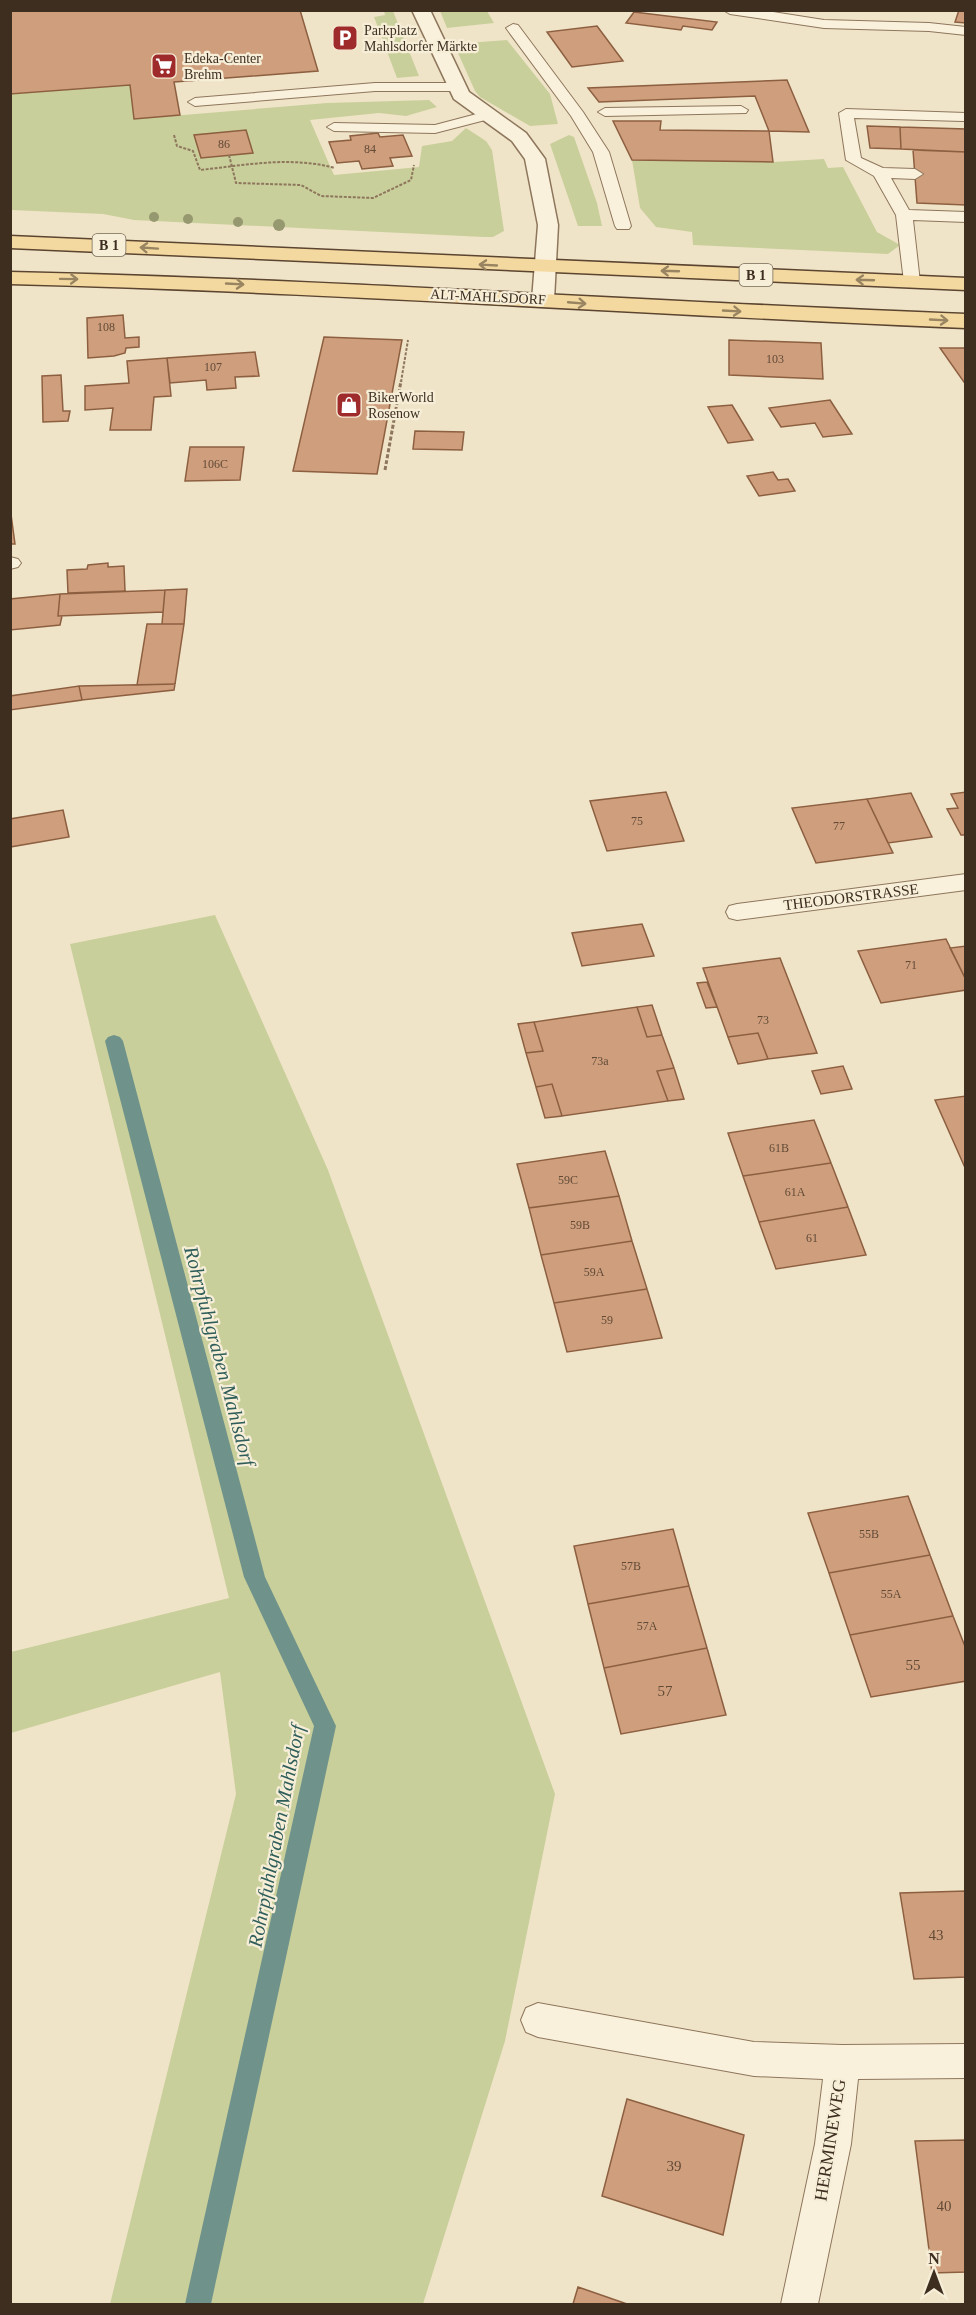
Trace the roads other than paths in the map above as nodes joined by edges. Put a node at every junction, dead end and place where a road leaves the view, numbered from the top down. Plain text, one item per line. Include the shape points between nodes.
1 (421, 10) edge
2 (730, 10) edge
3 (906, 10) edge
4 (900, 27) junction
5 (513, 28) dead end
6 (966, 32) edge
7 (456, 87) junction
8 (195, 102) dead end
9 (741, 110) dead end
10 (605, 112) dead end
11 (488, 115) junction
12 (963, 117) dead end
13 (334, 127) dead end
14 (880, 173) junction
15 (915, 174) dead end
16 (904, 215) junction
17 (966, 217) edge
18 (623, 226) dead end
19 (10, 242) edge
20 (546, 267) junction
21 (10, 278) edge
22 (912, 282) junction
23 (966, 284) edge
24 (543, 300) junction
25 (966, 321) edge
26 (966, 882) edge
27 (737, 912) dead end
28 (538, 2020) dead end
29 (842, 2061) junction
30 (966, 2061) edge
31 (799, 2304) edge

1 - 7 street
2 - 4 lane via 824,24
3 - 4 lane
4 - 6 lane
5 - 18 lane via 579,115 600,152
7 - 8 lane via 375,87
7 - 11 street
9 - 10 lane
11 - 13 lane via 435,129
11 - 20 street via 519,137 535,159 548,225
12 - 14 lane via 846,113 854,160
14 - 15 lane
14 - 16 lane
16 - 17 lane
16 - 22 lane
20 -> 19 main road, B 1
22 -> 20 main road, B 1
20 - 24 street
21 -> 24 main road, ALT-MAHLSDORF via 188,282
22 - 23 main road, B 1
24 -> 25 main road, ALT-MAHLSDORF
26 - 27 lane, THEODORSTRASSE
28 - 29 lane via 754,2059
29 - 30 lane, HERMINEWEG
29 - 31 lane, HERMINEWEG via 833,2144

